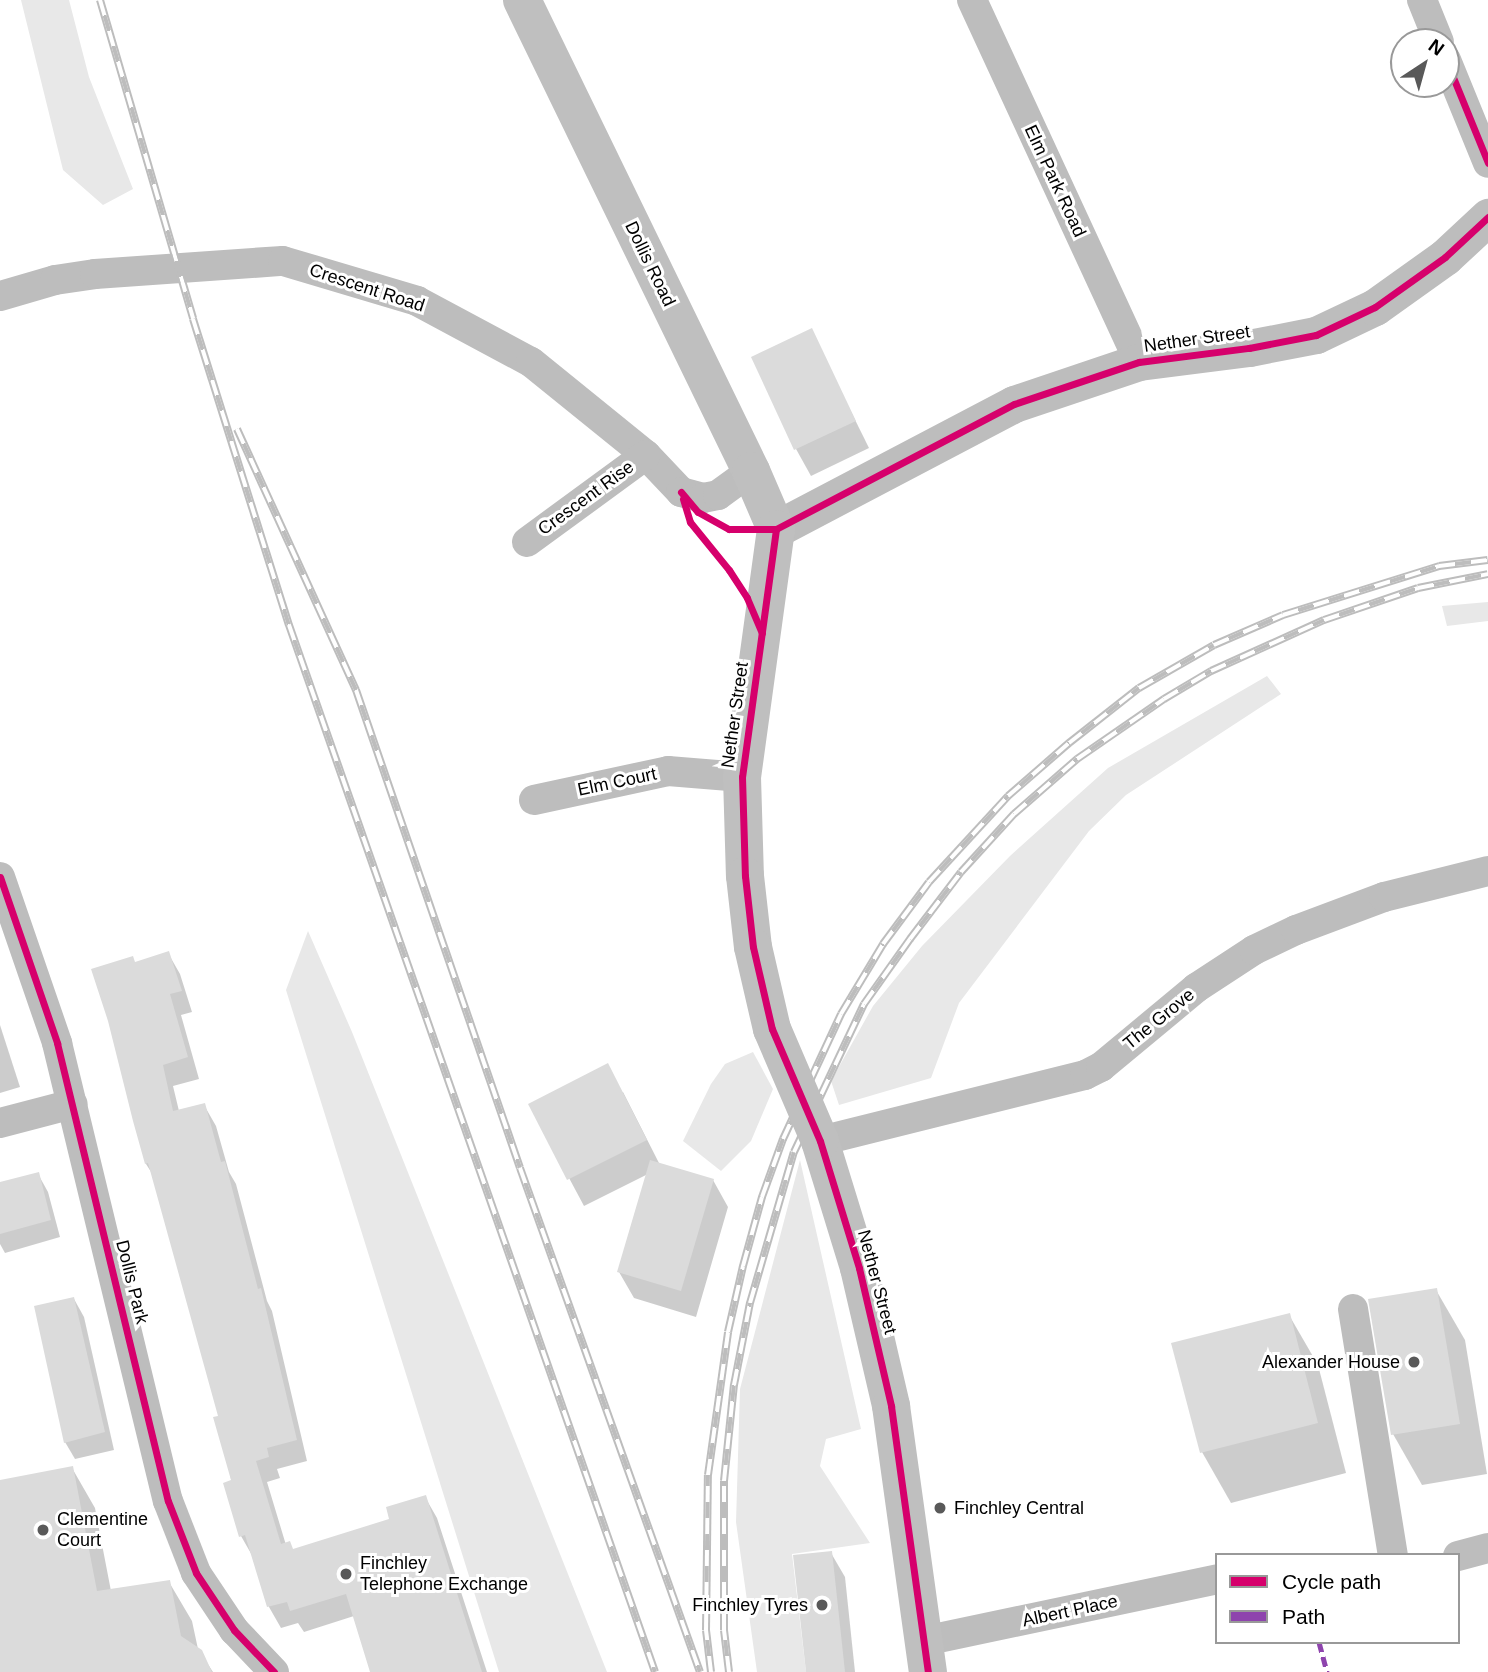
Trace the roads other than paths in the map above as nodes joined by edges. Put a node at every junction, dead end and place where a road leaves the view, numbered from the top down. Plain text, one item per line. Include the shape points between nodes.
1 (522, 0) edge
2 (972, 0) edge
3 (1422, 0) edge
4 (1433, 28) edge
5 (1460, 94) edge
6 (1488, 163) edge
7 (1488, 217) edge
8 (0, 296) edge
9 (1139, 362) junction
10 (646, 455) junction
11 (751, 471) junction
12 (776, 529) junction
13 (527, 542) dead end
14 (742, 777) junction
15 (534, 800) dead end
16 (1488, 870) edge
17 (0, 877) edge
18 (73, 1104) junction
19 (0, 1123) edge
20 (820, 1141) junction
21 (1353, 1309) dead end
22 (1488, 1548) edge
23 (1394, 1553) edge
24 (1460, 1555) edge
25 (1215, 1580) edge
26 (926, 1657) edge
27 (274, 1672) edge

1 - 11 main road, Dollis Road
2 - 9 street, Elm Park Road
3 - 4 street
5 - 6 street
7 - 9 street, Nether Street via 1445,257 1375,307 1316,335
8 - 10 street, Crescent Road via 95,274 282,261 417,301 531,362
9 - 12 street, Nether Street via 1014,404
10 - 11 street, Crescent Road via 681,492 703,498 718,495
10 - 13 street, Crescent Rise
11 - 12 main road, Dollis Road
12 - 14 main road, Nether Street
14 - 15 street, Elm Court via 668,771
14 - 20 main road, Nether Street, bridge via 753,947 772,1028
16 - 20 street, The Grove via 1384,897 1254,950 1196,988 1101,1067 1085,1075
17 - 18 street, Dollis Park
18 - 19 street
18 - 27 street, Dollis Park via 168,1501 196,1573 234,1630
20 - 26 main road, Nether Street via 859,1268 891,1406
21 - 23 street
22 - 24 street
25 - 26 street, Albert Place

